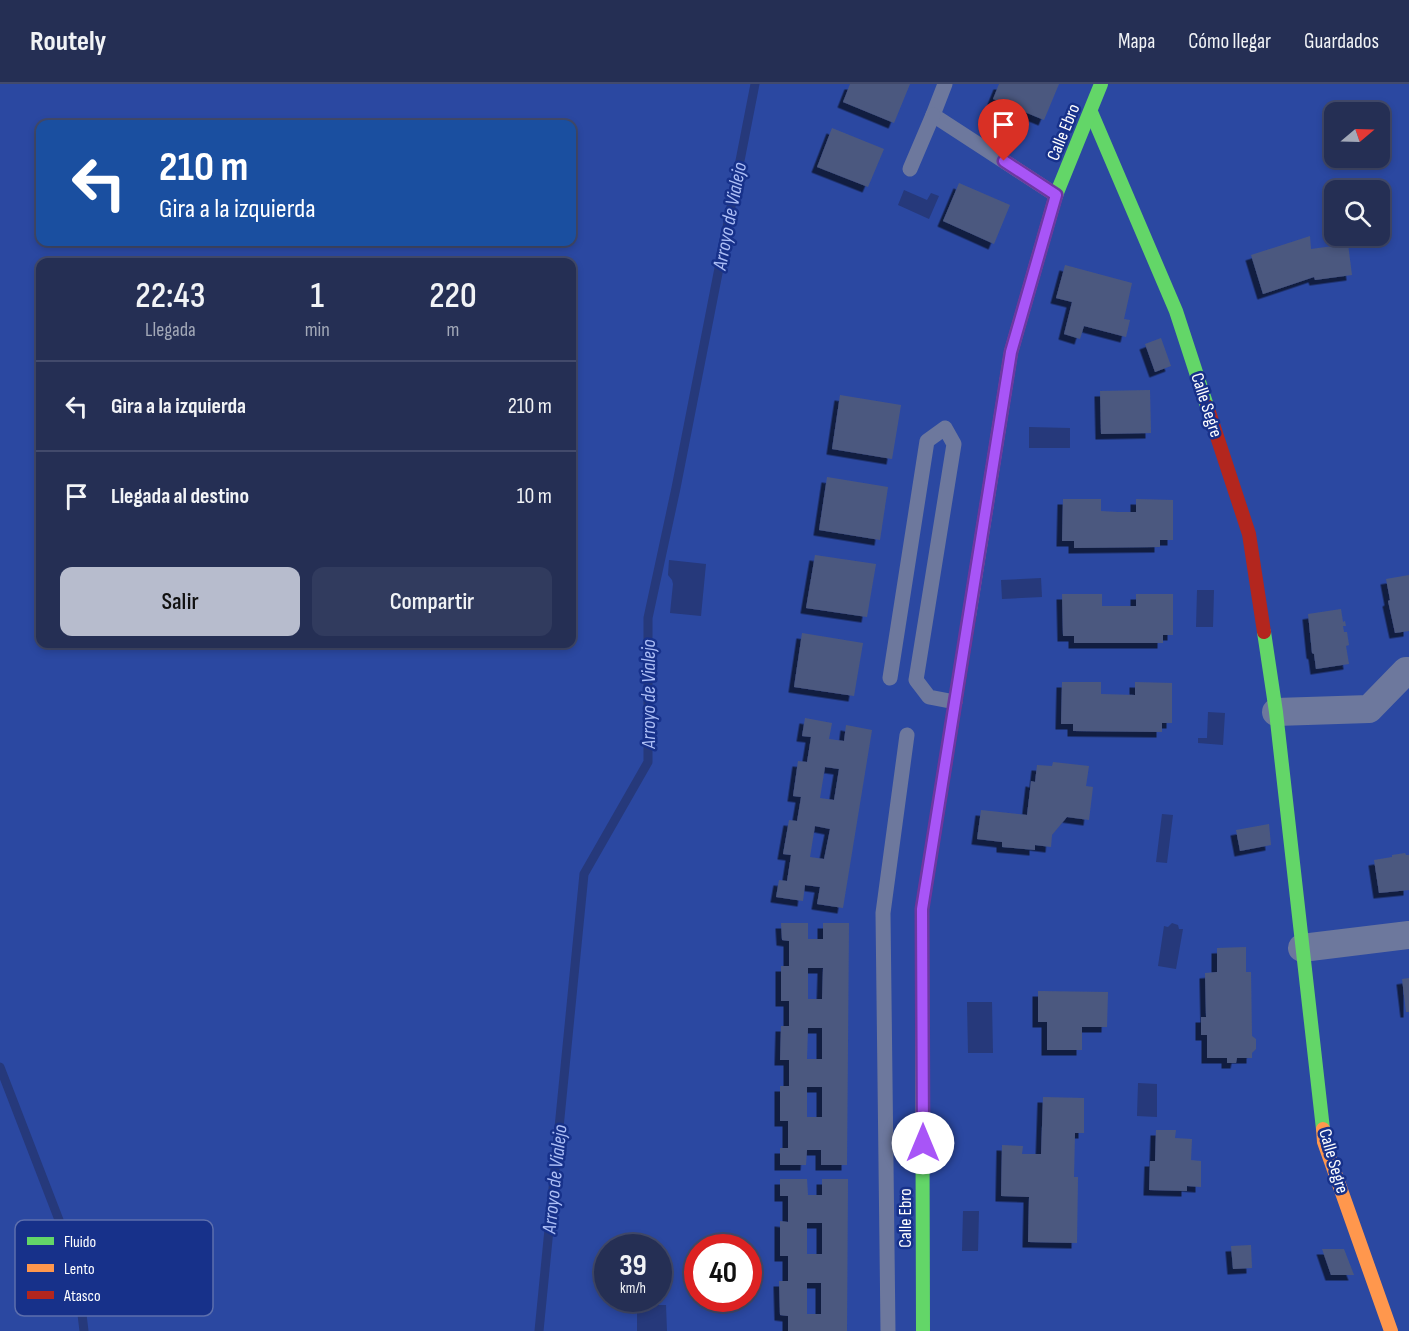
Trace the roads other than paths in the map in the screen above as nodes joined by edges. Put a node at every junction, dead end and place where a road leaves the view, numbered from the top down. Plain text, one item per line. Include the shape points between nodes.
1 (945, 84) edge
2 (1101, 84) edge
3 (1090, 112) junction
4 (933, 115) junction
5 (910, 168) dead end
6 (1056, 195) junction
7 (1409, 671) edge
8 (890, 678) dead end
9 (955, 702) junction
10 (1276, 712) junction
11 (907, 735) dead end
12 (1409, 935) edge
13 (1302, 948) junction
14 (888, 1331) edge
15 (923, 1331) edge
16 (1391, 1331) edge

1 - 4 lane
2 - 3 street, Calle Ebro
3 - 6 street, Calle Ebro
3 - 10 street, Calle Segre via 1176,311 1248,534
4 - 5 lane
4 - 6 lane
6 - 9 street, Calle Ebro via 1011,352
7 - 10 street via 1369,709
8 - 9 lane via 927,441 945,428 954,444 916,680 929,697
9 - 15 street, Calle Ebro via 922,909
10 - 13 street, Calle Segre
11 - 14 lane via 883,913
12 - 13 street
13 - 16 street, Calle Segre via 1324,1142

